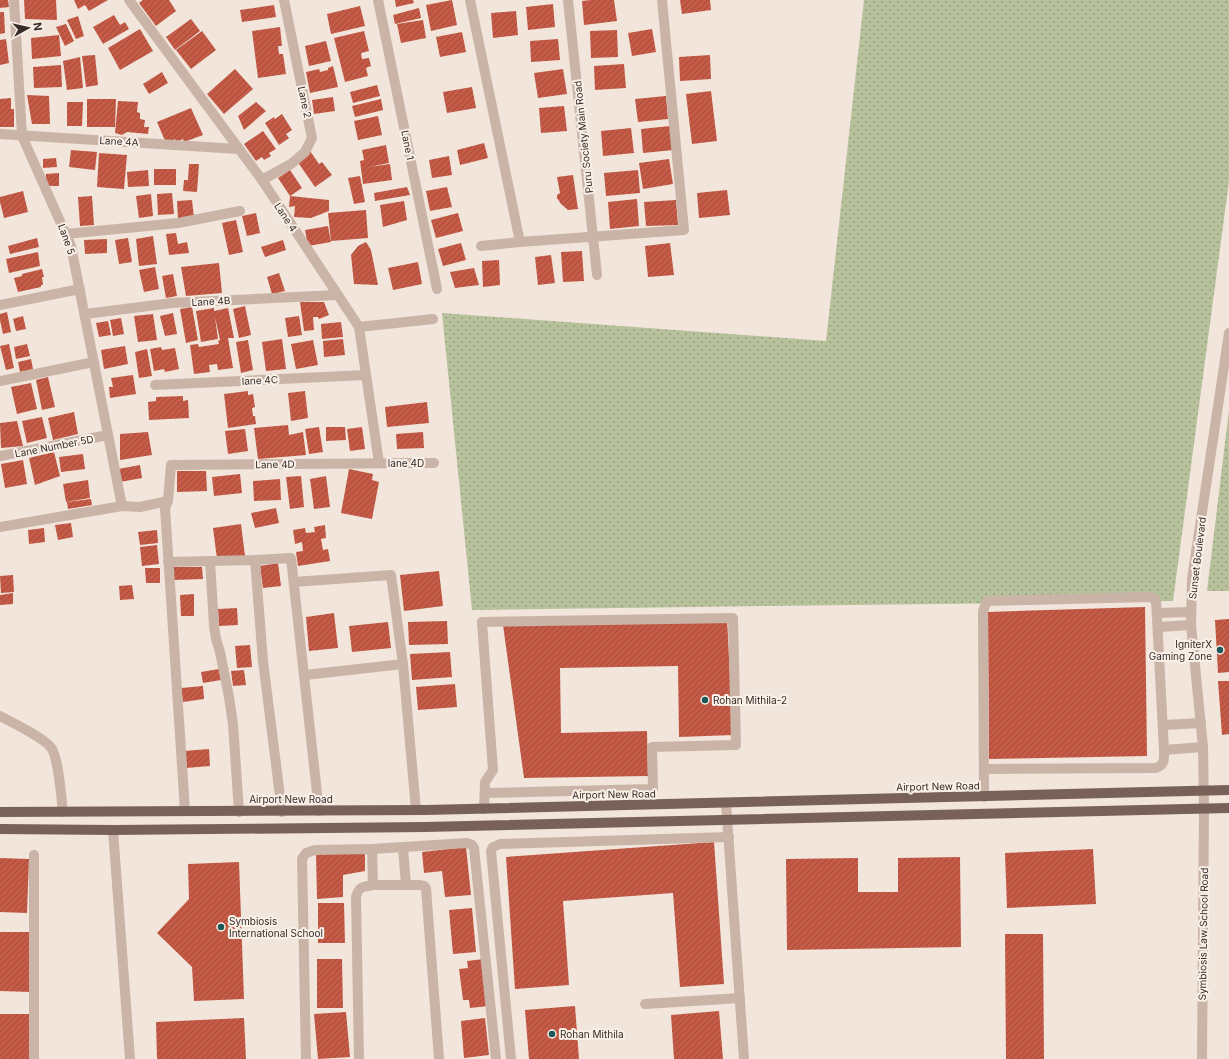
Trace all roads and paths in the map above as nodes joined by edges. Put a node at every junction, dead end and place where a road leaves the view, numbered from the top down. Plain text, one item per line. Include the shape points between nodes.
1 (14, 0) edge
2 (129, 0) edge
3 (284, 0) edge
4 (378, 0) edge
5 (470, 0) edge
6 (568, 0) edge
7 (662, 0) edge
8 (0, 134) edge
9 (22, 136) junction
10 (238, 149) junction
11 (262, 180) junction
12 (240, 212) dead end
13 (66, 234) junction
14 (593, 237) junction
15 (520, 242) junction
16 (481, 246) dead end
17 (597, 274) dead end
18 (80, 289) junction
19 (437, 290) dead end
20 (337, 294) junction
21 (0, 305) edge
22 (85, 314) junction
23 (433, 319) dead end
24 (359, 327) junction
25 (1229, 333) edge
26 (94, 362) junction
27 (366, 375) junction
28 (0, 381) edge
29 (155, 385) dead end
30 (108, 435) junction
31 (0, 456) edge
32 (379, 463) junction
33 (434, 463) dead end
34 (168, 502) junction
35 (122, 506) junction
36 (0, 527) edge
37 (255, 560) junction
38 (210, 561) junction
39 (168, 562) junction
40 (294, 582) junction
41 (1191, 612) junction
42 (1157, 613) junction
43 (1191, 625) junction
44 (1158, 627) junction
45 (403, 664) junction
46 (305, 675) junction
47 (0, 716) edge
48 (1201, 723) junction
49 (1163, 725) junction
50 (1203, 747) junction
51 (1164, 750) junction
52 (984, 769) junction
53 (1204, 790) junction
54 (1229, 790) edge
55 (486, 793) junction
56 (984, 797) junction
57 (726, 803) junction
58 (1204, 808) junction
59 (1229, 808) edge
60 (484, 809) junction
61 (416, 810) junction
62 (319, 811) junction
63 (0, 812) edge
64 (63, 812) junction
65 (185, 812) junction
66 (239, 812) junction
67 (282, 812) junction
68 (728, 820) junction
69 (0, 829) edge
70 (113, 830) junction
71 (729, 837) junction
72 (403, 848) junction
73 (372, 849) junction
74 (34, 855) dead end
75 (373, 885) junction
76 (406, 885) junction
77 (740, 998) junction
78 (645, 1004) dead end
79 (34, 1059) edge
80 (130, 1059) edge
81 (306, 1059) edge
82 (359, 1059) edge
83 (439, 1059) edge
84 (496, 1059) edge
85 (511, 1059) edge
86 (744, 1059) edge
87 (1202, 1059) edge

1 - 9 street, Lane 5
2 - 10 street, Lane 4
3 - 11 street, Lane 2 via 312,138 305,152 291,164
4 - 19 street, Lane 1
5 - 15 street
6 - 14 street, Puru Society Main Road
7 - 14 street via 684,230
8 - 9 street, Lane 4A
9 - 10 street, Lane 4A
9 - 13 street, Lane 5
10 - 11 street, Lane 4
11 - 20 street, Lane 4
12 - 13 street via 178,223
13 - 18 street, Lane 5
14 - 15 street
14 - 17 street, Puru Society Main Road
15 - 16 street
18 - 21 street
18 - 22 street, Lane 5
20 - 22 street, Lane 4B via 172,303
20 - 24 street, Lane 4
22 - 26 street, Lane 5
23 - 24 street
24 - 27 street, Lane 4
25 - 41 street, Sunset Boulevard via 1192,579
26 - 28 street
26 - 30 street, Lane 5
27 - 29 street, lane 4C
27 - 32 street, Lane 4
30 - 31 street, Lane Number 5D
30 - 35 street, Lane 5
32 - 33 street, lane 4D
32 - 34 street, Lane 4D via 171,465
34 - 35 street
34 - 39 street via 164,508
35 - 36 street
37 - 38 street
37 - 40 street via 291,558
37 - 67 street via 263,661
38 - 39 street
38 - 66 street via 214,626 225,672 233,724
39 - 65 street
40 - 45 street via 391,575
40 - 46 street
41 - 42 street
41 - 43 street, Sunset Boulevard
42 - 44 street
42 - 52 street via 1156,600 1150,597 987,601 983,611
43 - 44 street
43 - 48 street, Sunset Boulevard
44 - 49 street
45 - 46 street
45 - 61 street
46 - 62 street
47 - 64 street via 51,747 56,757
48 - 49 street
48 - 50 street, Sunset Boulevard
49 - 51 street
50 - 51 street
50 - 53 street, Sunset Boulevard
51 - 52 street via 1164,761 1156,768
52 - 56 street
53 - 54 main road, Airport New Road
53 - 56 main road, Airport New Road
53 - 58 street, Sunset Boulevard
55 - 55 street via 486,782 493,770 482,622 732,618 736,745 652,747 652,789
55 - 60 street
56 - 57 main road, Airport New Road
57 - 60 main road, Airport New Road
57 - 68 street
58 - 59 main road
58 - 68 main road
58 - 87 street, Symbiosis Law School Road
60 - 61 main road, Airport New Road
61 - 62 main road, Airport New Road
62 - 67 main road, Airport New Road
63 - 64 main road, Airport New Road
64 - 65 main road, Airport New Road
65 - 66 main road, Airport New Road
66 - 67 main road, Airport New Road
68 - 70 main road via 425,827
68 - 71 street
69 - 70 main road
70 - 80 street
71 - 77 street
71 - 85 street via 500,844 493,847 491,851
72 - 73 street
72 - 76 street
72 - 84 street via 467,843 474,848
73 - 75 street
73 - 81 street via 315,850 306,853 302,859
74 - 79 street
75 - 76 street
75 - 82 street via 361,888 356,897
76 - 83 street via 426,888
77 - 78 street
77 - 86 street

